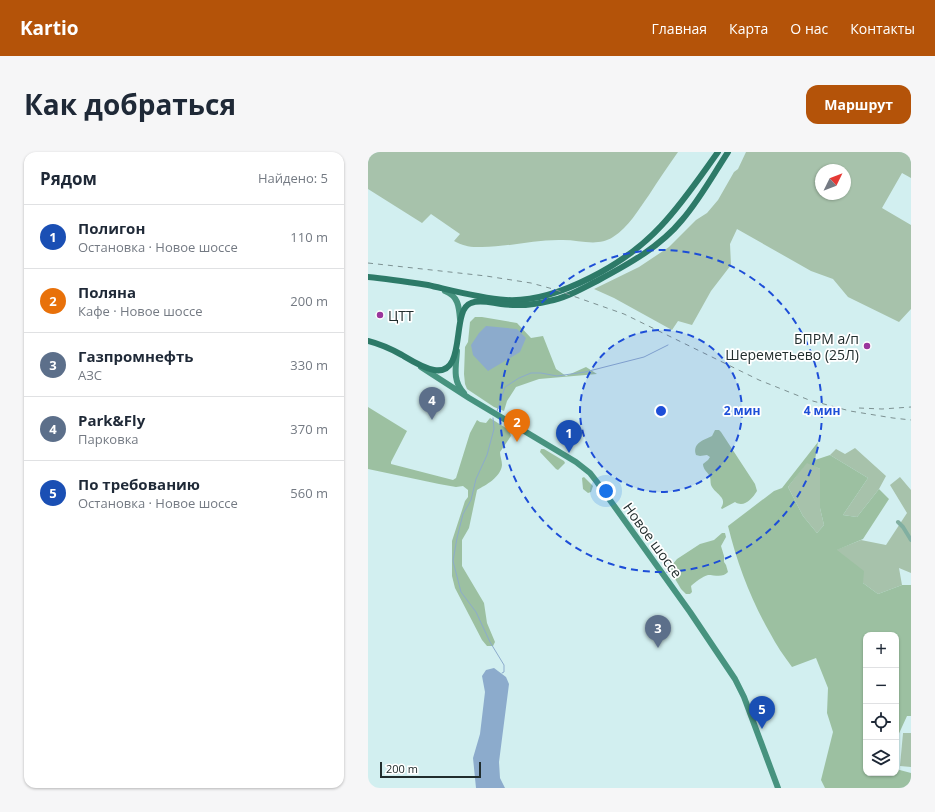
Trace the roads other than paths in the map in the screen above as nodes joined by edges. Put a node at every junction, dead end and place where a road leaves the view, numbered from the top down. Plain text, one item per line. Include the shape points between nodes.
1 (718, 152) edge
2 (728, 152) edge
3 (368, 277) edge
4 (439, 288) junction
5 (460, 318) junction
6 (368, 342) edge
7 (457, 350) junction
8 (416, 364) junction
9 (469, 398) junction
10 (898, 522) dead end
11 (911, 540) edge
12 (778, 788) edge

1 - 4 main road via 671,215 644,243 598,273 565,290 536,298 507,300
2 - 5 main road via 691,210 674,230 614,272 575,293 532,305 472,302 463,310
3 - 4 main road
4 - 5 main road via 456,298
5 - 7 main road
6 - 8 main road, Новое шоссе via 391,350
7 - 8 main road via 448,366 440,371
7 - 9 main road via 456,379 460,390
8 - 9 main road, Новое шоссе
9 - 12 main road, Новое шоссе via 590,473 735,679
10 - 11 street

